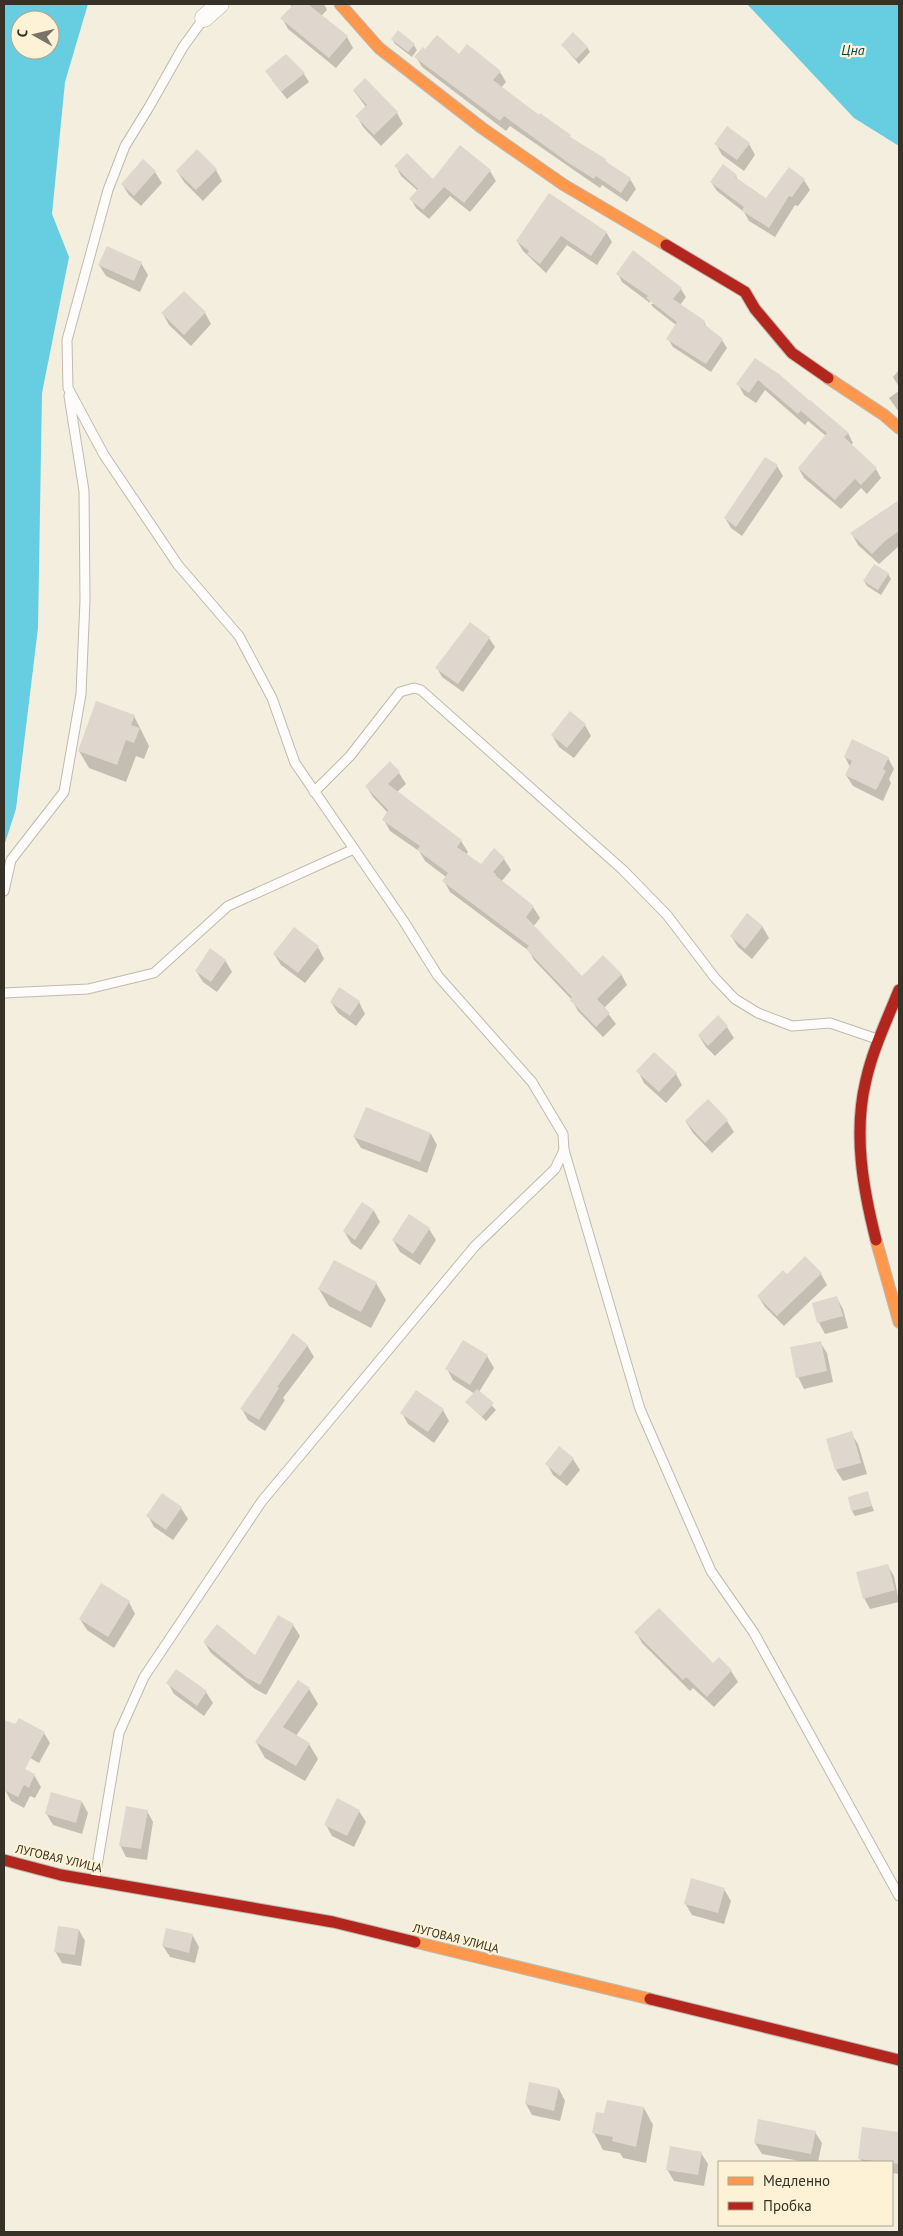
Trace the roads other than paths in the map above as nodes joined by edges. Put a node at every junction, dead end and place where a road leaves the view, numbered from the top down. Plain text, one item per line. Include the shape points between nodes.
1 (220, 4) edge
2 (340, 4) edge
3 (204, 18) joint
4 (68, 388) junction
5 (899, 428) edge
6 (314, 792) junction
7 (354, 849) junction
8 (4, 891) edge
9 (899, 990) edge
10 (4, 993) edge
11 (880, 1040) junction
12 (564, 1150) junction
13 (899, 1322) edge
14 (4, 1860) edge
15 (95, 1881) junction
16 (899, 1896) edge
17 (899, 2060) edge

1 - 3 street
2 - 5 street via 379,48 482,128 564,185 745,292 792,353
3 - 4 lane via 183,46 125,146 112,181 67,340
4 - 6 lane via 104,455 173,557 239,636 272,698 295,763
4 - 8 lane via 84,491 85,600 81,694 64,792 11,860
6 - 7 lane
6 - 11 lane via 350,756 400,692 414,688 420,690 623,870 667,915 714,978 735,999 758,1013 792,1026 830,1024
7 - 10 lane via 228,906 154,973 88,989
7 - 12 lane via 438,976 532,1082 563,1134
9 - 11 street
11 - 13 street via 863,1093 860,1123 864,1186
12 - 15 lane via 555,1169 475,1246 262,1501 144,1677 119,1733
12 - 16 lane via 640,1409 708,1562 754,1633
14 - 15 street, ЛУГОВАЯ УЛИЦА
15 - 17 street, ЛУГОВАЯ УЛИЦА via 332,1922

